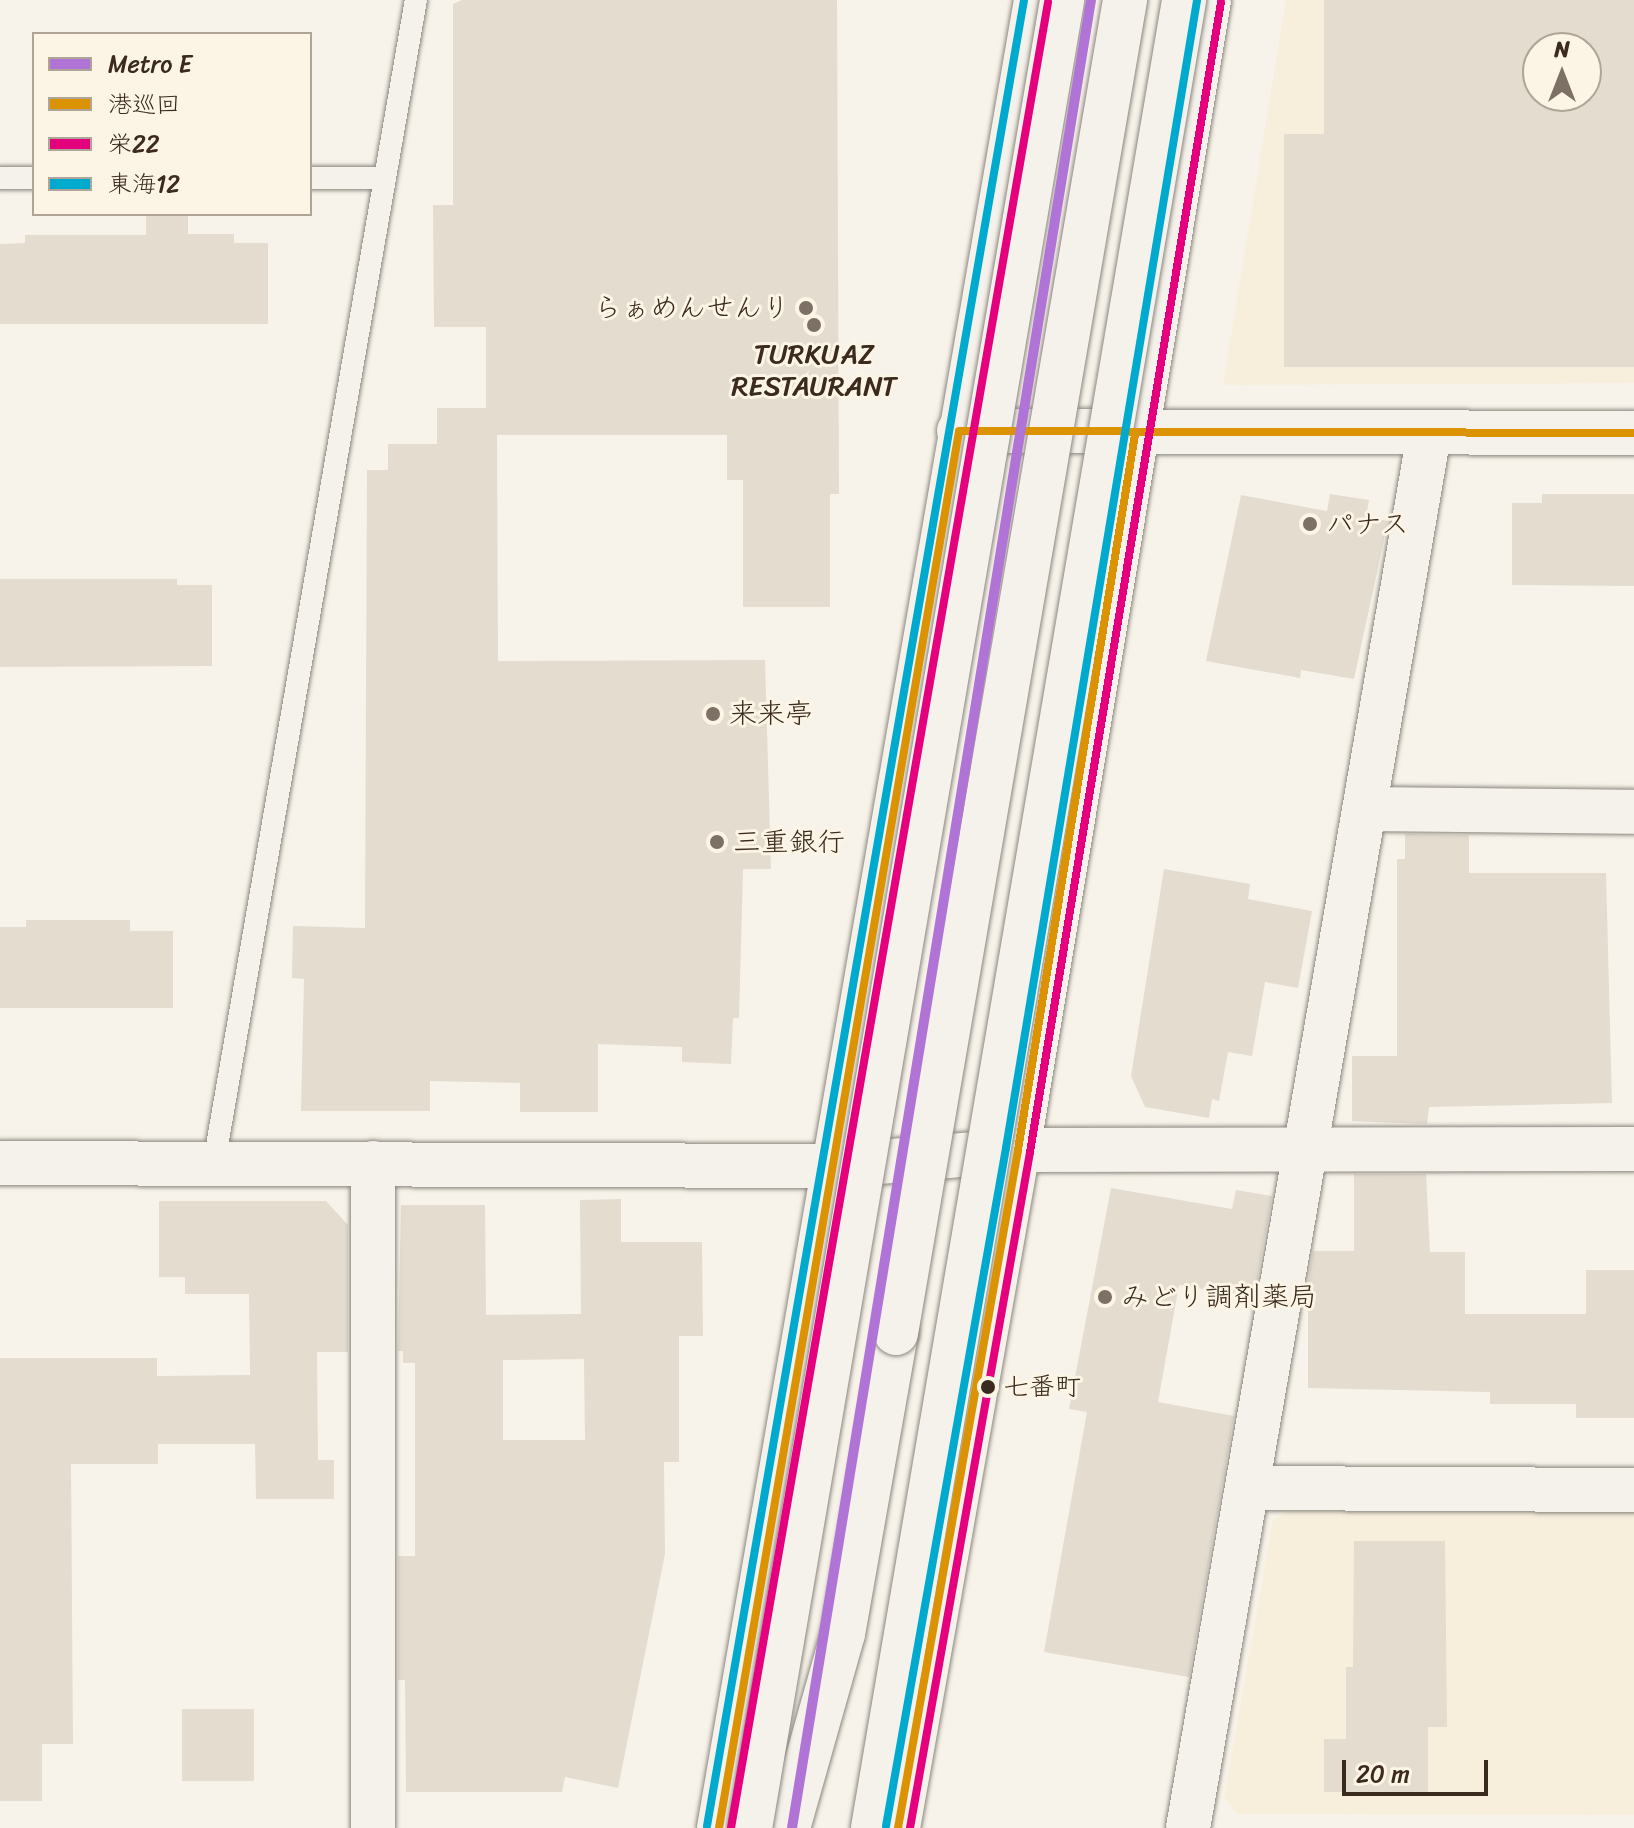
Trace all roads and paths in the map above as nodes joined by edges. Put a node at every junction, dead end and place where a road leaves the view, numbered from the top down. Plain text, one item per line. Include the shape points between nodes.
1 (416, 0) edge
2 (1036, 0) edge
3 (1062, 0) edge
4 (1125, 0) edge
5 (1184, 0) edge
6 (1209, 0) edge
7 (0, 178) edge
8 (32, 178) edge
9 (312, 178) edge
10 (385, 178) junction
11 (959, 431) junction
12 (1634, 433) edge
13 (1429, 434) junction
14 (1135, 435) junction
15 (1365, 809) junction
16 (1634, 812) edge
17 (1634, 1149) edge
18 (1018, 1150) junction
19 (1308, 1150) junction
20 (0, 1163) edge
21 (214, 1163) junction
22 (373, 1163) junction
23 (833, 1166) junction
24 (1248, 1488) junction
25 (1634, 1490) edge
26 (373, 1828) edge
27 (719, 1828) edge
28 (750, 1828) edge
29 (788, 1828) edge
30 (873, 1828) edge
31 (898, 1828) edge
32 (1188, 1828) edge

1 - 10 lane
2 - 11 main road
3 - 28 main road, bridge
4 - 29 main road, bridge via 843,1634
5 - 30 main road, bridge
6 - 14 main road
7 - 8 lane
9 - 10 lane
10 - 21 lane
11 - 14 main road
11 - 23 main road
12 - 13 main road
13 - 14 main road
13 - 15 main road
14 - 18 main road
15 - 16 main road
15 - 19 main road
17 - 19 main road
18 - 19 main road
18 - 23 main road
18 - 31 main road
19 - 24 main road
20 - 21 main road
21 - 22 main road
22 - 23 main road
22 - 26 main road
23 - 27 main road
24 - 25 main road
24 - 32 main road

